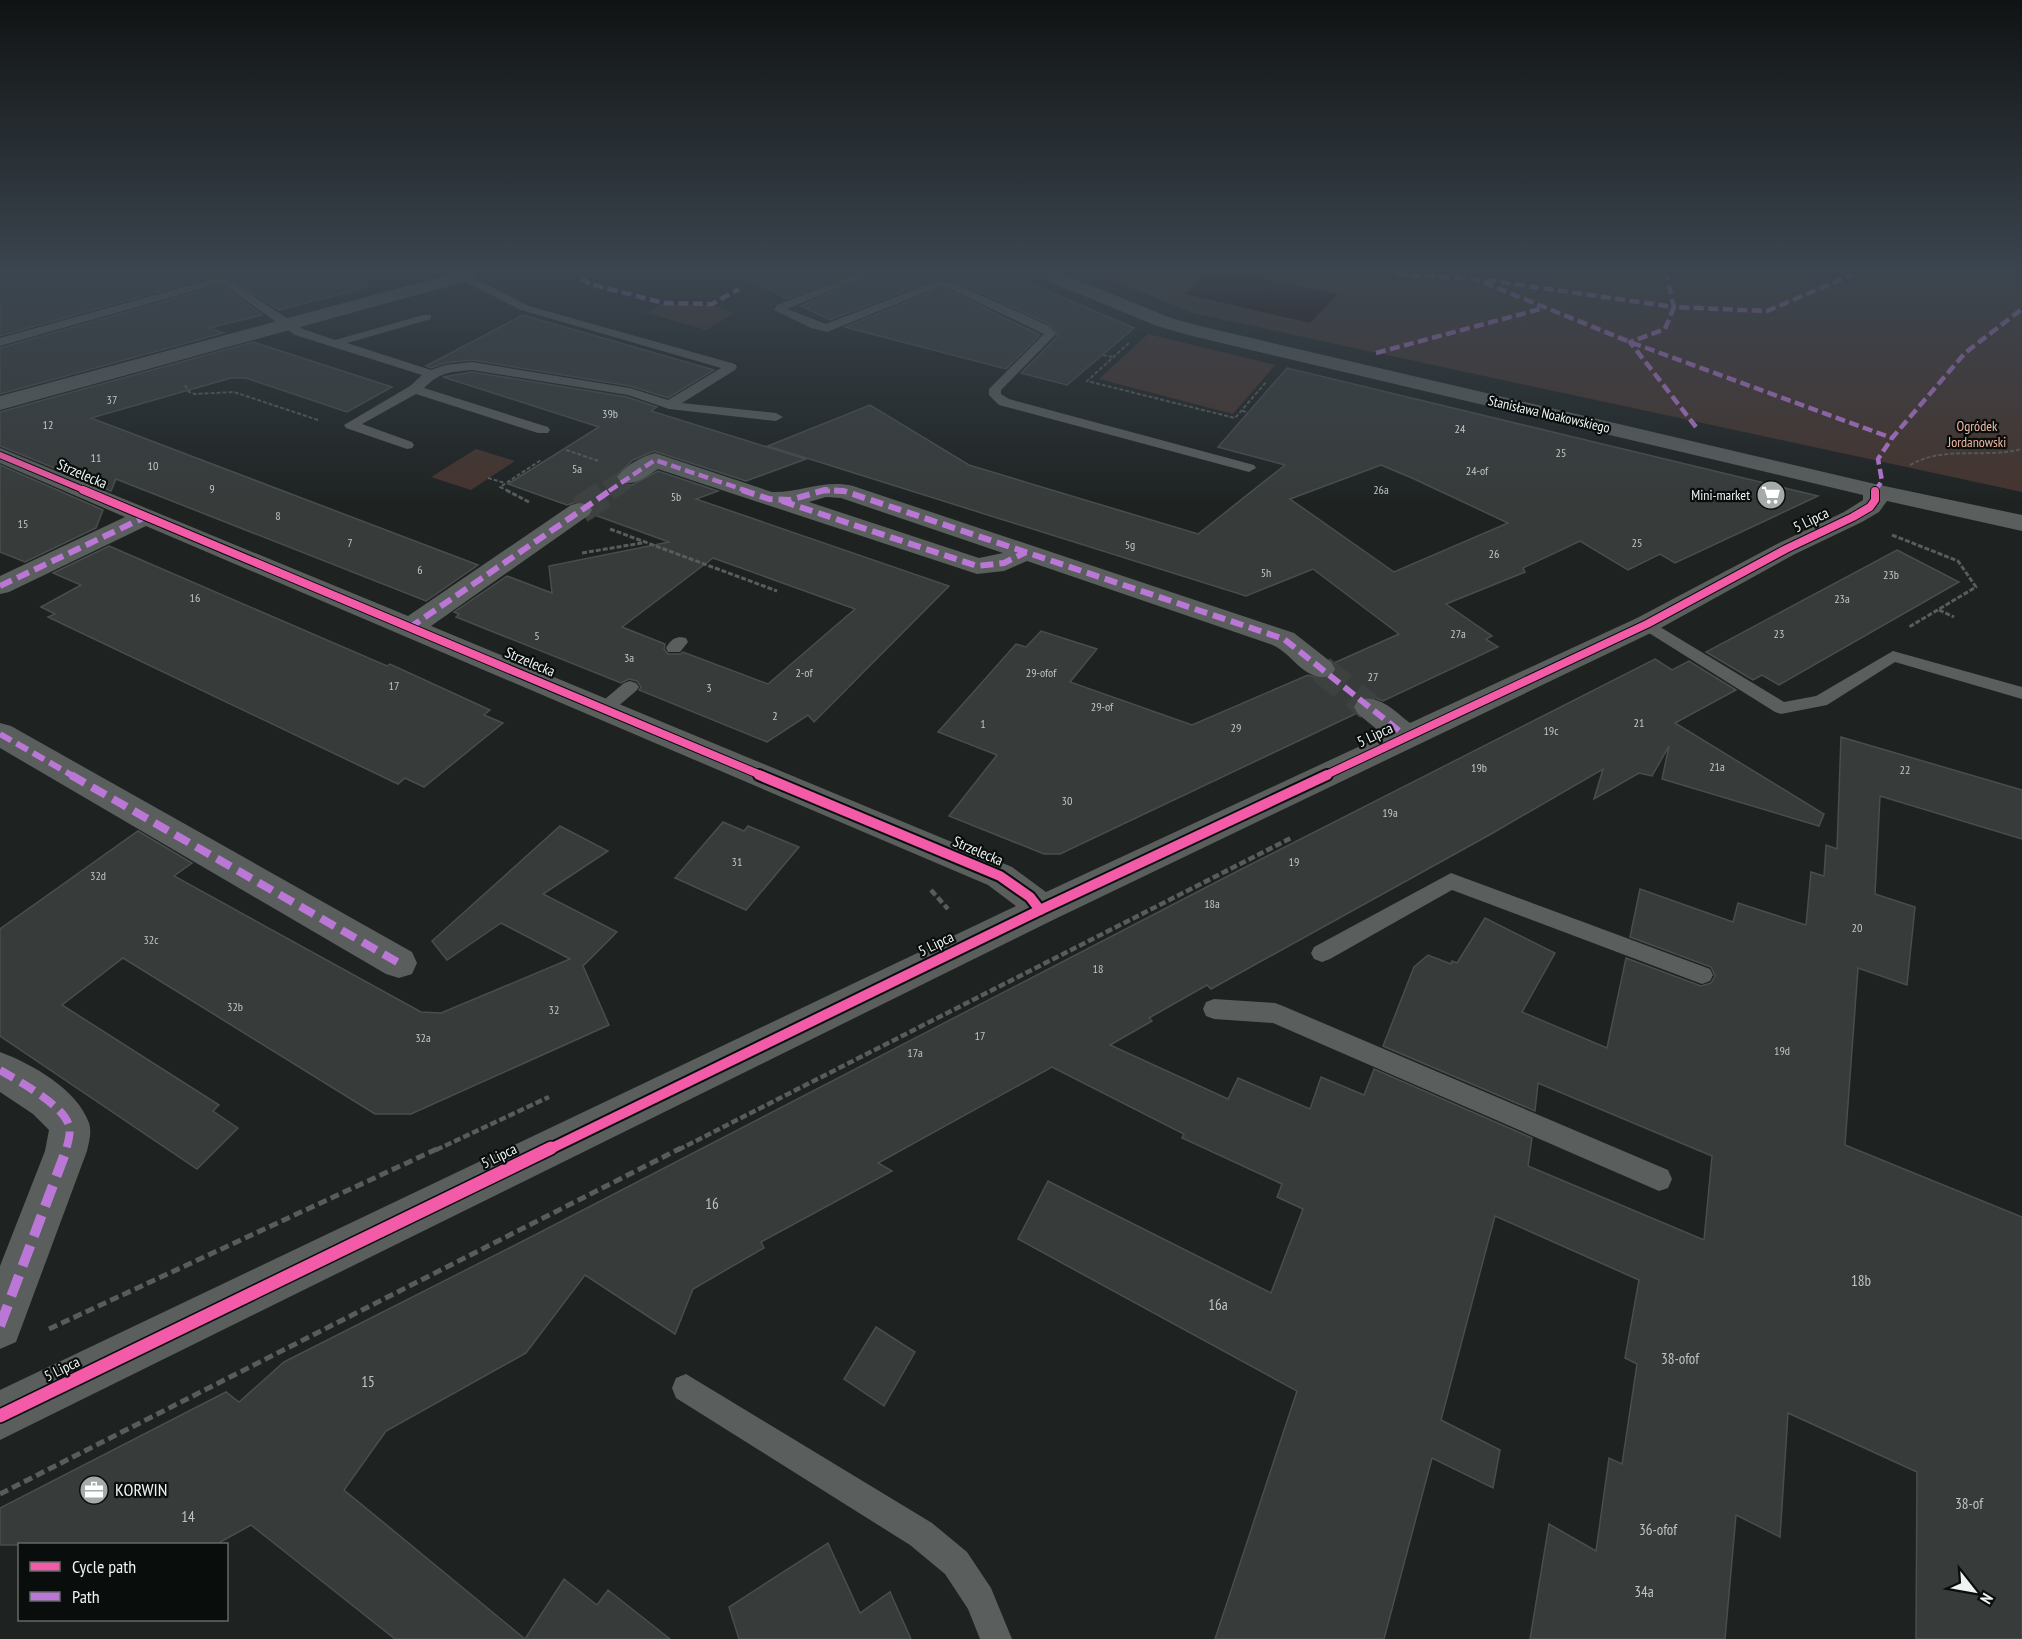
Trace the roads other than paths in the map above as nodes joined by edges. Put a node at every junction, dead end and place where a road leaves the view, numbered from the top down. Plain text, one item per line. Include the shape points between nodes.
1 (191, 350) edge
2 (357, 350) edge
3 (671, 350) edge
4 (1034, 350) edge
5 (1274, 350) edge
6 (431, 374) junction
7 (415, 389) junction
8 (0, 403) edge
9 (669, 405) junction
10 (776, 417) dead end
11 (543, 430) dead end
12 (406, 445) dead end
13 (0, 455) edge
14 (1249, 468) dead end
15 (632, 475) tunnel mouth
16 (1875, 491) junction
17 (576, 513) tunnel mouth
18 (145, 517) junction
19 (2022, 523) edge
20 (0, 586) edge
21 (1647, 624) junction
22 (410, 628) junction
23 (1321, 669) tunnel mouth
24 (630, 687) dead end
25 (2022, 693) edge
26 (1369, 707) tunnel mouth
27 (604, 709) junction
28 (0, 734) edge
29 (1407, 737) junction
30 (1040, 910) junction
31 (1323, 953) dead end
32 (399, 963) dead end
33 (1702, 975) dead end
34 (1214, 1009) dead end
35 (0, 1070) edge
36 (1659, 1179) dead end
37 (0, 1326) edge
38 (686, 1388) dead end
39 (0, 1416) edge
40 (996, 1639) edge

1 - 8 street
2 - 6 lane
3 - 9 lane via 731,368
4 - 14 lane via 995,389 995,395 1004,402
5 - 16 street, Stanisława Noakowskiego
6 - 7 lane
6 - 9 lane via 472,366 630,392
7 - 11 lane
7 - 12 lane via 351,425
9 - 10 lane
13 - 18 street, Strzelecka
15 - 23 street via 655,460 779,501 825,490 844,491 1284,639
16 - 19 street, Stanisława Noakowskiego
16 - 21 street, 5 Lipca via 1875,500 1861,512
17 - 22 street
18 - 20 street
18 - 22 street, Strzelecka
21 - 25 lane via 1781,708 1821,701 1893,656
21 - 29 street, 5 Lipca
22 - 27 street, Strzelecka
24 - 27 lane
26 - 29 street
27 - 30 street, Strzelecka via 1000,876 1030,897
28 - 32 street
29 - 30 street, 5 Lipca
30 - 39 street, 5 Lipca
31 - 33 lane via 1451,881
34 - 36 lane via 1275,1013
35 - 37 street via 59,1111 68,1122 69,1138
38 - 40 lane via 921,1534 956,1563 980,1599

